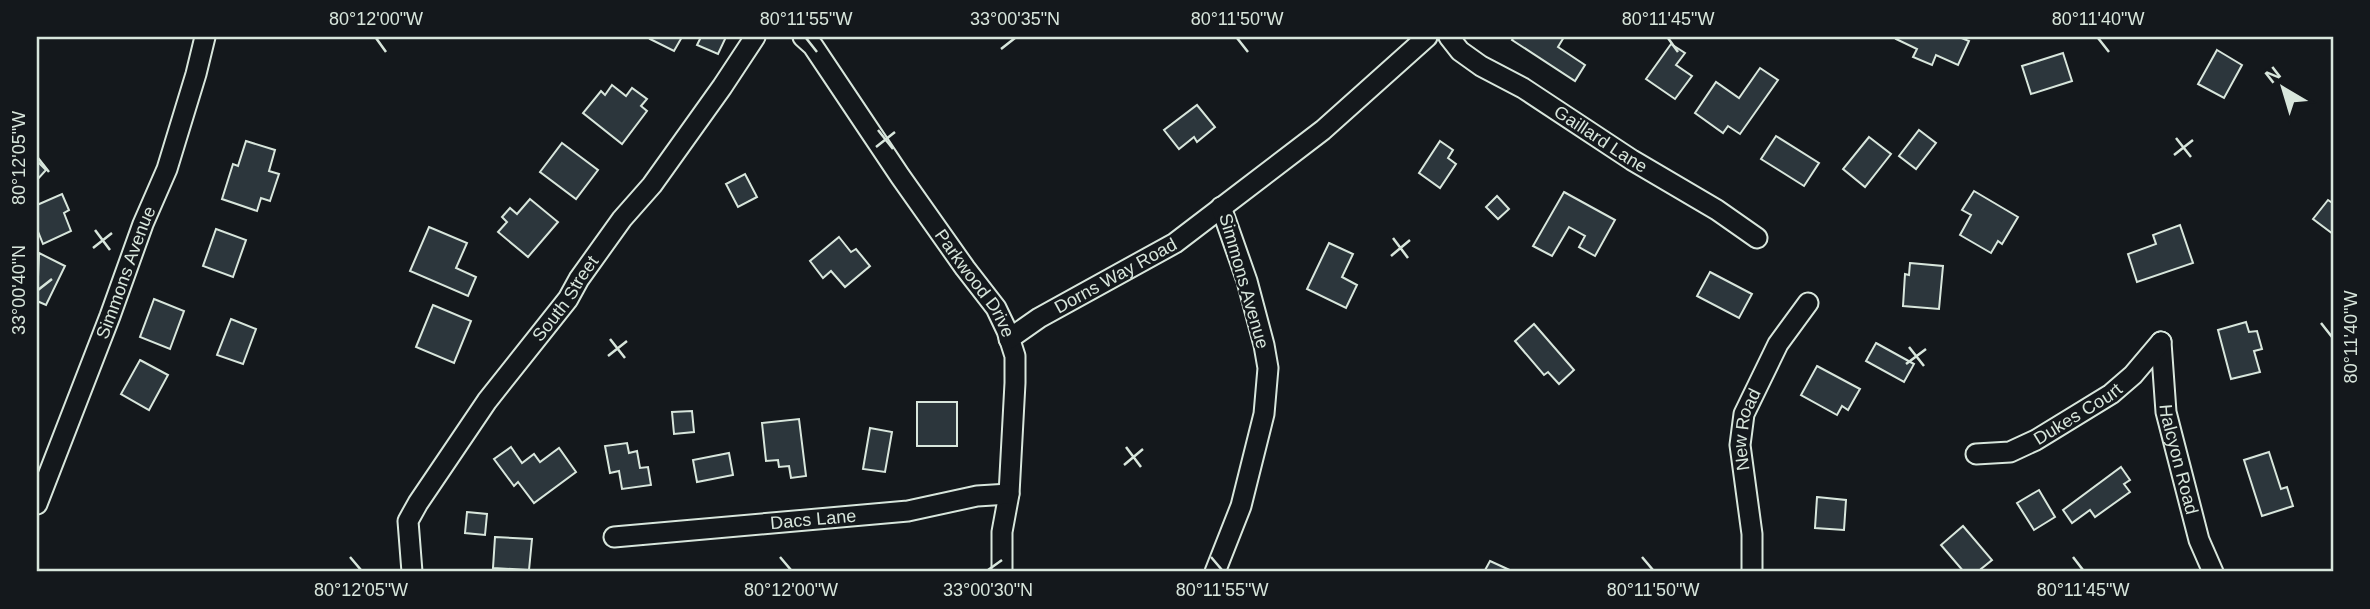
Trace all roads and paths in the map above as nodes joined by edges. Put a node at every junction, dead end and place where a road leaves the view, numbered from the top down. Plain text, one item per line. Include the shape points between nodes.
1 (205, 37) edge
2 (755, 37) edge
3 (803, 37) edge
4 (1427, 37) edge
5 (1449, 37) edge
6 (1221, 207) junction
7 (1757, 238) dead end
8 (1808, 303) dead end
9 (1009, 338) junction
10 (2161, 342) joint
11 (1976, 454) dead end
12 (44, 462) edge
13 (1009, 494) junction
14 (37, 504) edge
15 (614, 537) dead end
16 (412, 572) edge
17 (1002, 572) edge
18 (1215, 572) edge
19 (1752, 572) edge
20 (2213, 572) edge

1 - 12 street, Simmons Avenue via 167,169 110,316
2 - 16 street, South Street via 652,185 487,401 418,503 408,521
3 - 9 street, Parkwood Drive via 996,308
4 - 6 street, Simmons Avenue via 1323,130
5 - 7 street, Gaillard Lane via 1481,66
6 - 9 street, Dorns Way Road via 1175,243
6 - 18 street, Simmons Avenue via 1247,281 1268,368 1264,414 1241,506
8 - 19 street, New Road via 1778,344 1744,414 1740,445 1752,534
9 - 13 street, Parkwood Drive via 1015,356
10 - 11 street, Dukes Court via 2111,394 2036,440 2010,452
10 - 20 street, Halcyon Road via 2166,412 2199,540
12 - 14 street, Simmons Avenue
13 - 15 street, Dacs Lane via 897,512
13 - 17 street, Parkwood Drive via 1002,532

